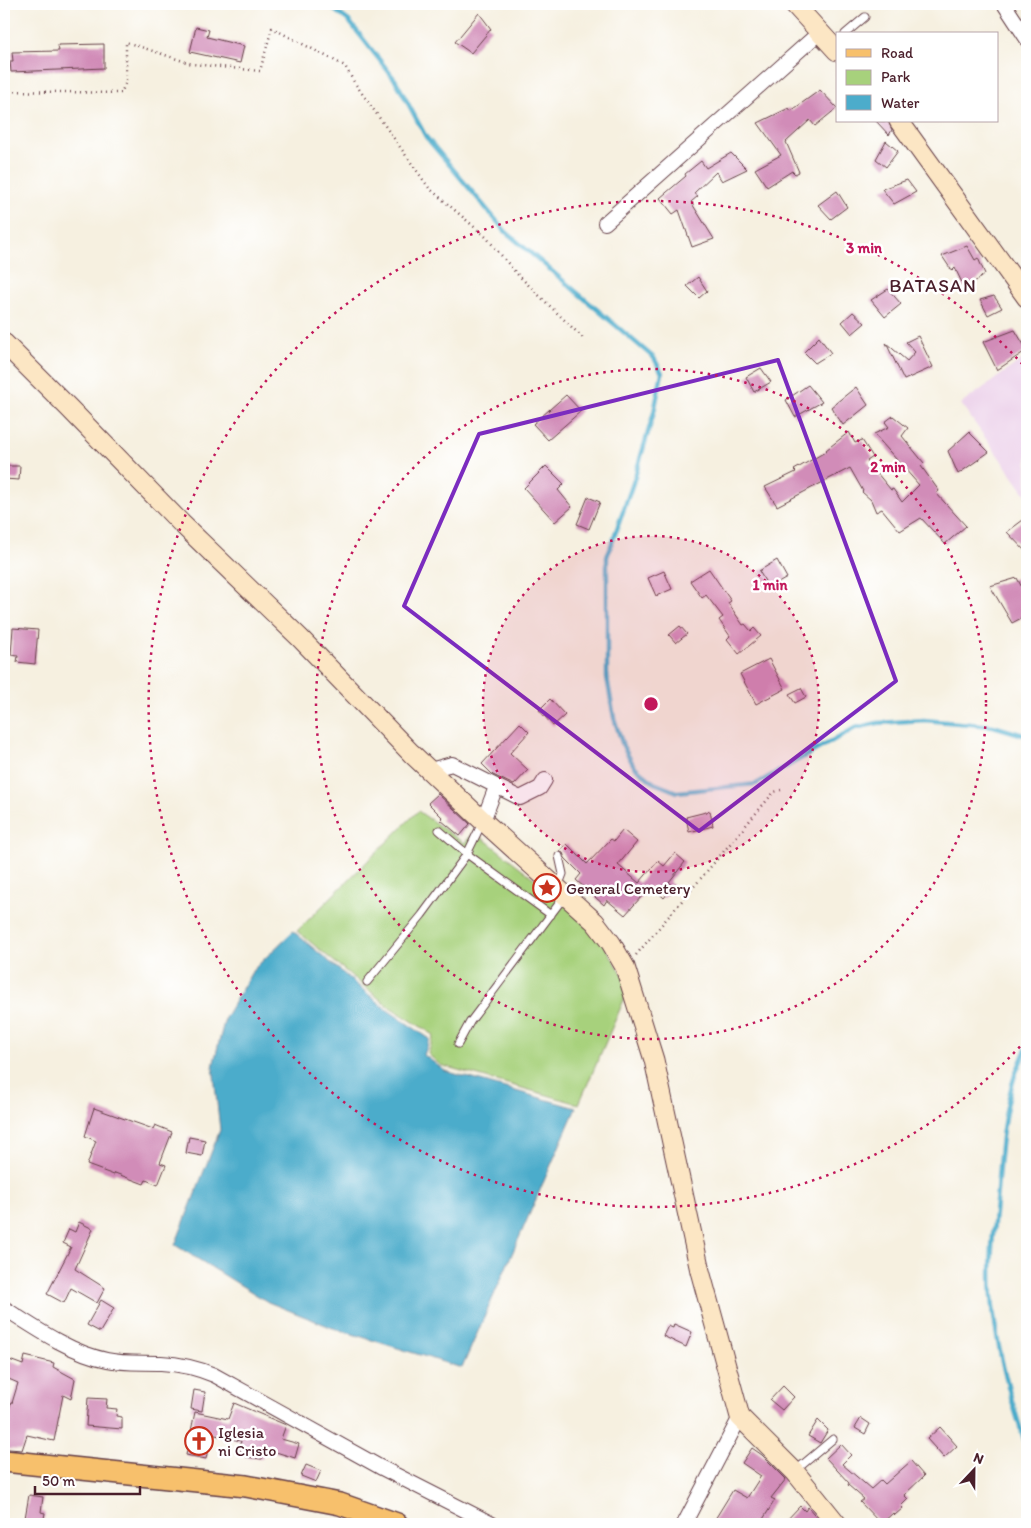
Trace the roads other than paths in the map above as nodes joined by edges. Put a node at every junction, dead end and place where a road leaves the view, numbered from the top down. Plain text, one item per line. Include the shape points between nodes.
1 (794, 4) edge
2 (1004, 4) edge
3 (865, 17) dead end
4 (845, 32) edge
5 (1027, 39) edge
6 (834, 40) edge
7 (900, 122) edge
8 (605, 223) dead end
9 (1027, 298) edge
10 (4, 343) edge
11 (430, 770) junction
12 (546, 780) dead end
13 (496, 787) junction
14 (483, 821) junction
15 (440, 830) dead end
16 (467, 854) junction
17 (559, 856) dead end
18 (562, 891) junction
19 (551, 915) junction
20 (367, 982) dead end
21 (458, 1044) dead end
22 (4, 1308) edge
23 (740, 1417) junction
24 (833, 1439) dead end
25 (4, 1462) edge
26 (795, 1472) junction
27 (397, 1524) edge
28 (492, 1524) edge
29 (684, 1524) edge
30 (838, 1524) edge

1 - 6 street
2 - 5 street
3 - 4 lane
6 - 8 street
7 - 9 street
10 - 11 street
11 - 13 street via 452,764
11 - 14 street
12 - 13 street via 540,788 520,798
13 - 14 street
14 - 16 lane
14 - 18 street
15 - 16 lane
16 - 19 lane
16 - 20 lane
17 - 18 lane
18 - 19 lane
18 - 23 street via 595,922 626,967 654,1060 700,1271
19 - 21 lane via 470,1022
22 - 28 street via 92,1357 126,1363 178,1364 214,1375 380,1467
23 - 26 street
23 - 29 street
24 - 26 lane
25 - 27 main road via 246,1486 340,1504
26 - 30 street

